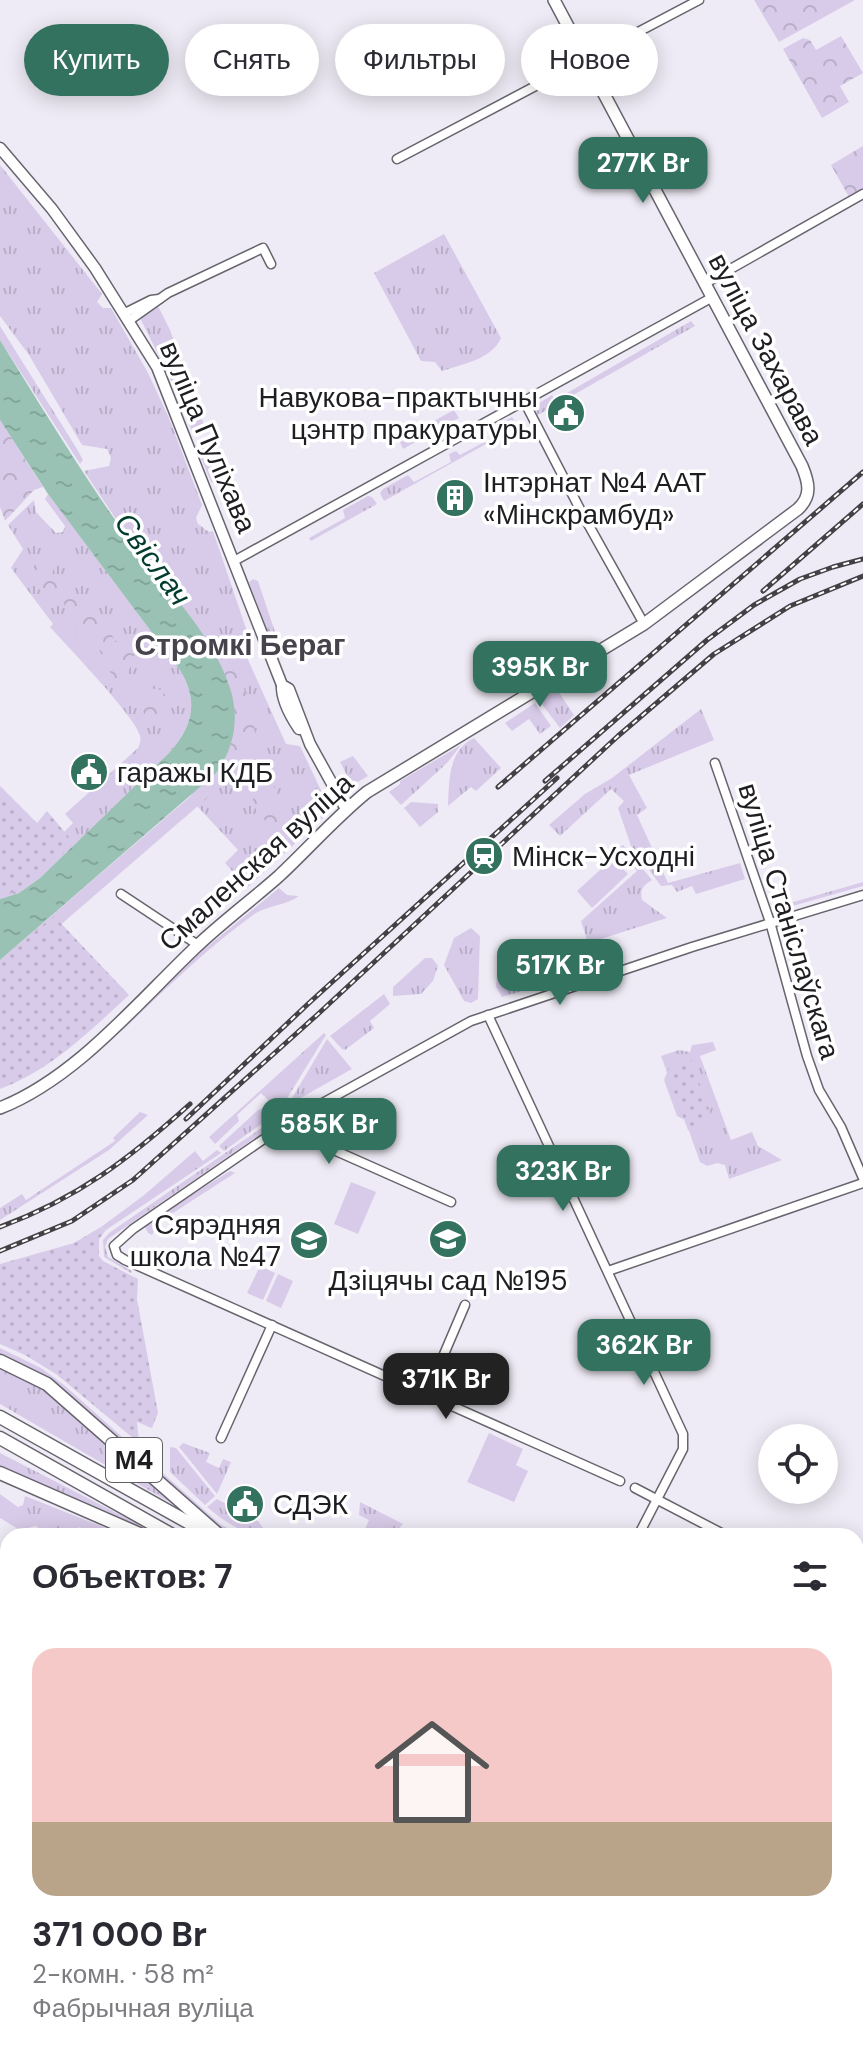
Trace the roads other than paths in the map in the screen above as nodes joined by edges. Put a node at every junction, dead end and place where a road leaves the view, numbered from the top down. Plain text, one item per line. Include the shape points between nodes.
1 (554, 0) edge
2 (699, 0) edge
3 (567, 24) edge
4 (655, 24) edge
5 (521, 95) edge
6 (605, 96) edge
7 (0, 148) edge
8 (397, 159) dead end
9 (863, 194) edge
10 (271, 264) dead end
11 (704, 284) junction
12 (711, 298) junction
13 (128, 317) junction
14 (524, 401) junction
15 (802, 466) joint
16 (234, 561) junction
17 (644, 624) junction
18 (715, 763) dead end
19 (346, 809) junction
20 (121, 894) dead end
21 (863, 895) edge
22 (770, 922) junction
23 (198, 945) junction
24 (488, 1015) junction
25 (0, 1108) edge
26 (282, 1127) junction
27 (863, 1181) edge
28 (451, 1202) dead end
29 (608, 1271) junction
30 (465, 1305) dead end
31 (272, 1325) junction
32 (0, 1361) edge
33 (427, 1394) junction
34 (0, 1417) edge
35 (0, 1438) edge
36 (221, 1438) dead end
37 (0, 1473) edge
38 (620, 1481) dead end
39 (635, 1488) dead end
40 (658, 1499) junction
41 (126, 1528) edge
42 (160, 1528) edge
43 (198, 1528) edge
44 (211, 1528) edge
45 (642, 1528) edge
46 (712, 1528) edge

1 - 3 main road, вуліца Захарава
2 - 4 street
5 - 8 street
6 - 11 main road, вуліца Захарава
7 - 13 street, вуліца Пуліхава via 52,209
9 - 11 street
10 - 13 street via 263,248 151,300
11 - 12 main road, вуліца Захарава
12 - 14 street
12 - 15 main road, вуліца Захарава
13 - 16 street, вуліца Пуліхава via 157,367
14 - 16 street
14 - 17 street
15 - 17 main road, Смаленская вуліца via 808,487 804,503
16 - 19 street, вуліца Пуліхава via 285,687 281,693 288,709
17 - 19 main road, Смаленская вуліца
18 - 22 street, вуліца Станіслаўскага
19 - 23 main road, Смаленская вуліца via 279,876
20 - 23 street
21 - 22 street
22 - 24 street
22 - 27 street, вуліца Станіслаўскага via 819,1090
23 - 25 main road, Смаленская вуліца via 86,1052 37,1089
24 - 26 street
24 - 29 street
26 - 28 street
26 - 31 street via 116,1241 115,1250 125,1260
27 - 29 street
29 - 40 street via 683,1434 683,1449
30 - 33 street
31 - 33 street
31 - 36 street
32 - 44 main road, М4 via 47,1384
33 - 38 street
34 - 43 main road
35 - 42 main road
37 - 41 main road, М4
39 - 40 street
40 - 45 street
40 - 46 street

